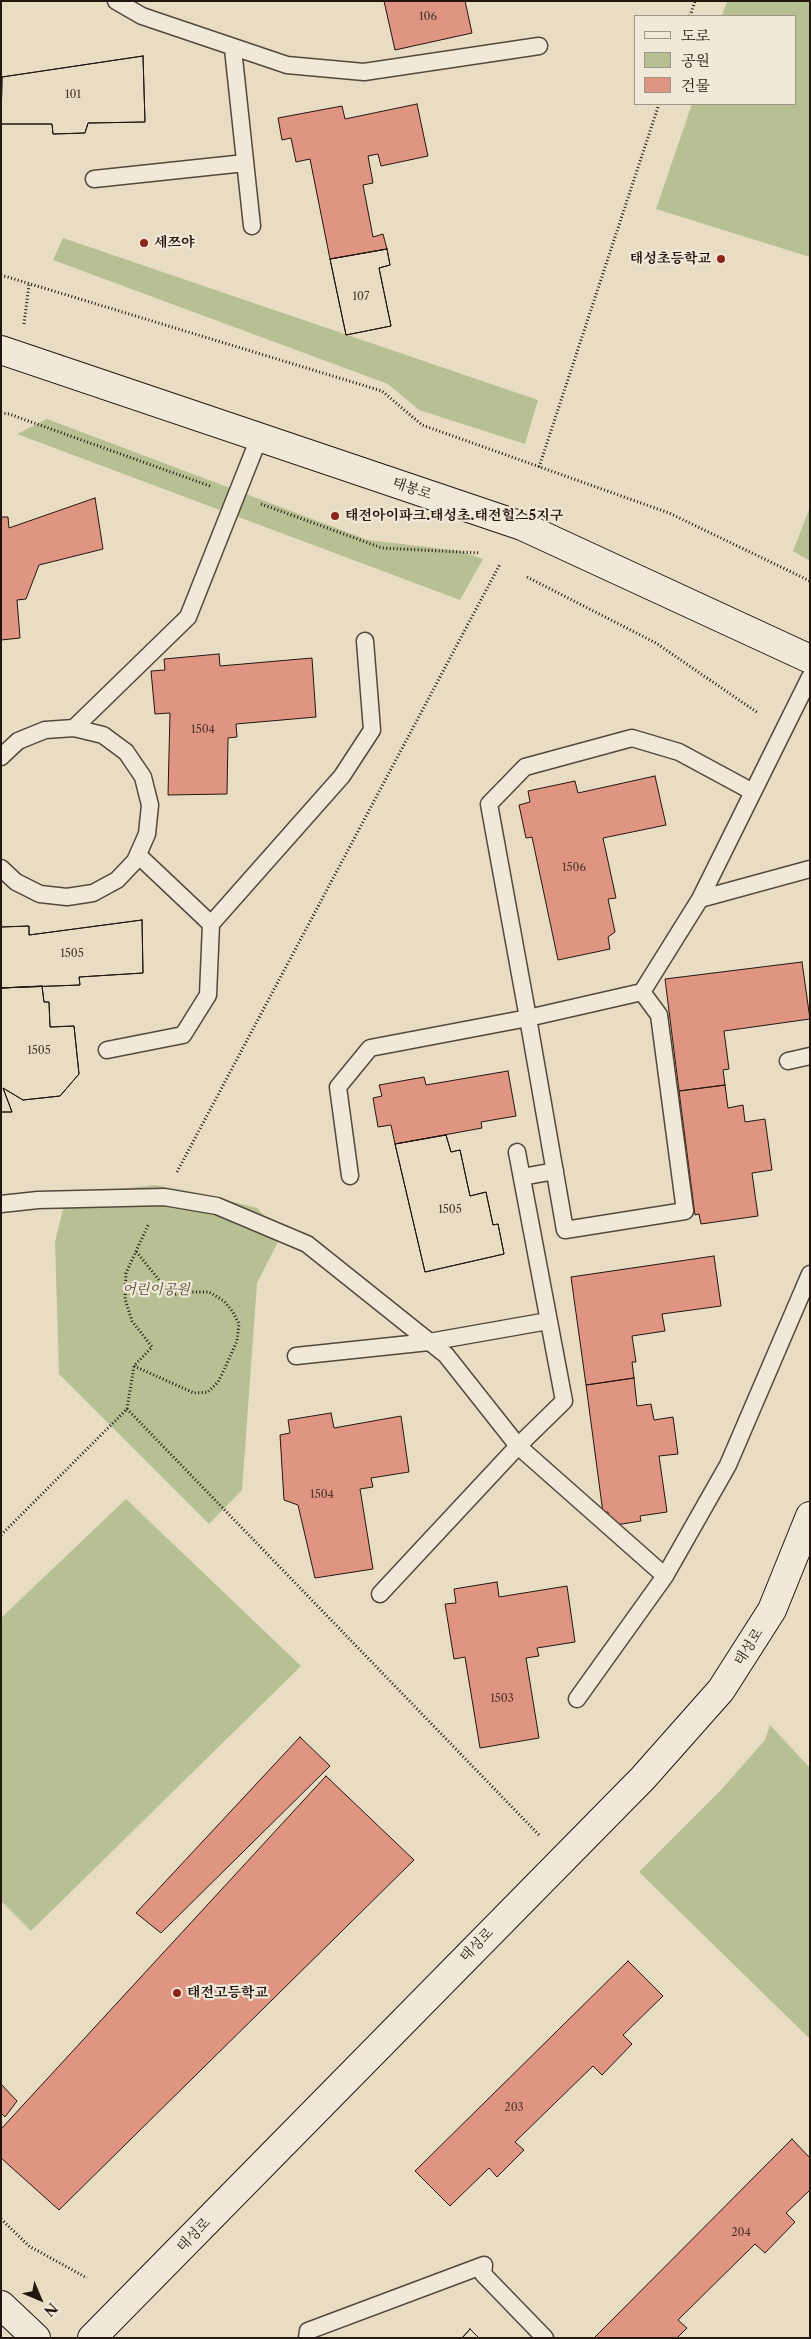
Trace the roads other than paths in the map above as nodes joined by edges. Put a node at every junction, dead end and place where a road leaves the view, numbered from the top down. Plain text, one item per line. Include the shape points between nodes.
1 (116, 1) edge
2 (539, 46) dead end
3 (234, 48) junction
4 (245, 163) junction
5 (94, 179) dead end
6 (252, 226) dead end
7 (1, 350) edge
8 (260, 438) junction
9 (365, 641) dead end
10 (810, 659) edge
11 (810, 676) edge
12 (74, 728) junction
13 (1, 757) edge
14 (752, 792) junction
15 (138, 855) junction
16 (810, 869) edge
17 (3, 874) edge
18 (700, 899) junction
19 (211, 924) junction
20 (642, 992) junction
21 (528, 1018) junction
22 (108, 1050) dead end
23 (810, 1056) edge
24 (788, 1061) dead end
25 (517, 1152) dead end
26 (555, 1171) junction
27 (350, 1176) dead end
28 (522, 1178) junction
29 (1, 1204) edge
30 (810, 1274) edge
31 (548, 1320) junction
32 (429, 1342) junction
33 (296, 1356) dead end
34 (518, 1446) junction
35 (810, 1516) edge
36 (665, 1576) junction
37 (380, 1594) dead end
38 (577, 1699) dead end
39 (1, 2305) edge
40 (36, 2338) edge
41 (92, 2338) edge
42 (307, 2338) edge
43 (545, 2338) edge

1 - 3 lane via 142,16
2 - 3 lane via 364,72 287,65
3 - 4 lane
4 - 5 lane
4 - 6 lane
7 - 8 street, 태봉로
8 - 10 street, 태봉로 via 522,526
8 - 12 lane via 188,616
9 - 19 lane via 372,730 342,776
11 - 14 lane
12 - 13 lane via 45,730 18,741
12 - 15 lane via 103,735 126,752 143,777 150,805 148,834
14 - 18 lane
14 - 21 lane via 679,752 632,738 525,767 489,804
15 - 17 lane via 117,880 93,893 67,897 40,894
15 - 19 lane
16 - 18 lane
18 - 20 lane
19 - 22 lane via 208,995 183,1035
20 - 21 lane
20 - 26 lane via 659,1015 685,1211 566,1230
21 - 26 lane
21 - 27 lane via 370,1048 338,1087
23 - 24 lane
25 - 28 lane
26 - 28 lane
28 - 31 lane
29 - 32 lane via 164,1196 217,1206 307,1244
30 - 36 lane via 728,1465
31 - 32 lane
31 - 34 lane via 564,1401
32 - 33 lane
32 - 34 lane via 446,1355
34 - 36 lane
34 - 37 lane
35 - 41 street, 태성로 via 772,1610 721,1690 643,1778
36 - 38 lane
39 - 40 street
42 - 43 lane via 308,2331 484,2265 482,2274

